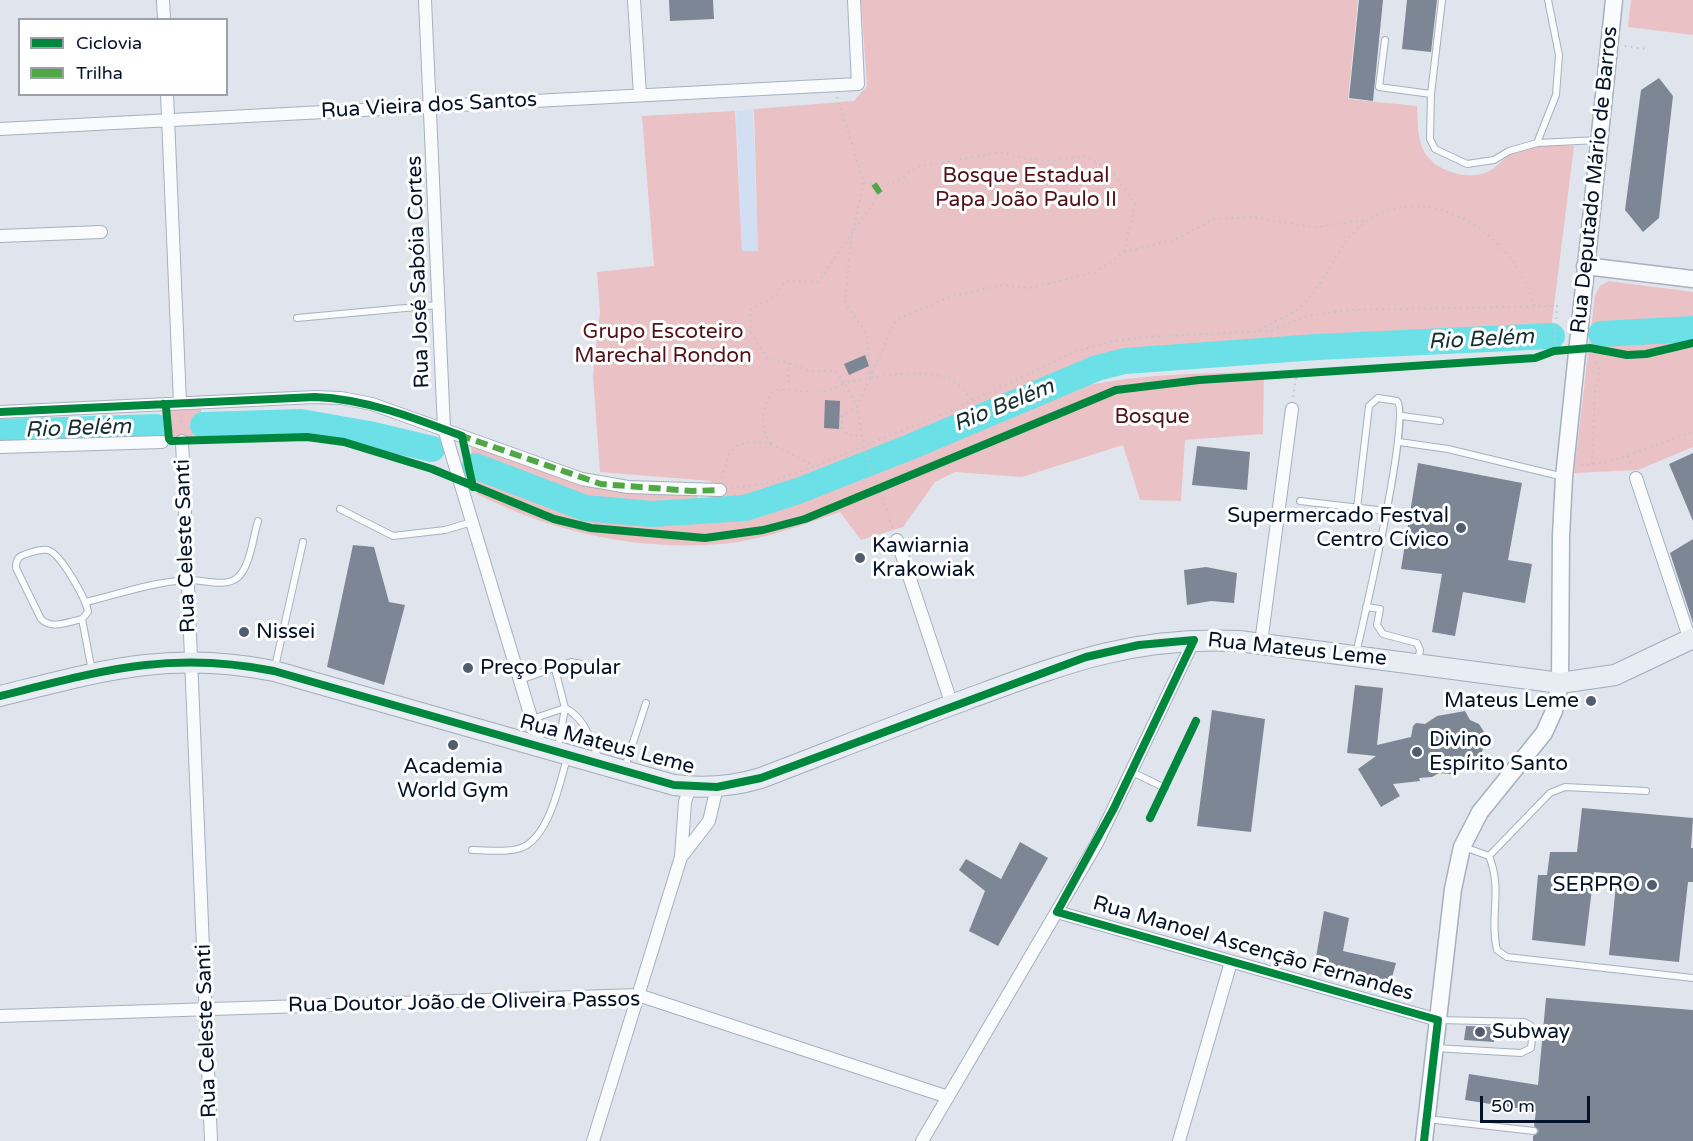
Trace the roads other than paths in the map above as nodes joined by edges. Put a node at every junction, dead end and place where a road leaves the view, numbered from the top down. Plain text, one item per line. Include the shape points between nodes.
1 (163, 0) edge
2 (425, 0) edge
3 (634, 0) edge
4 (854, 0) edge
5 (1442, 0) edge
6 (1548, 0) edge
7 (1614, 0) edge
8 (164, 18) edge
9 (1385, 40) dead end
10 (1431, 94) junction
11 (640, 95) junction
12 (167, 96) edge
13 (430, 106) junction
14 (168, 120) junction
15 (0, 129) edge
16 (1599, 140) junction
17 (1538, 142) junction
18 (101, 232) dead end
19 (0, 236) edge
20 (1586, 266) junction
21 (1693, 279) edge
22 (438, 305) junction
23 (297, 318) dead end
24 (180, 403) junction
25 (1292, 409) road end
26 (0, 412) edge
27 (1401, 416) junction
28 (1440, 421) dead end
29 (444, 429) junction
30 (182, 441) road end
31 (162, 442) dead end
32 (1399, 442) junction
33 (0, 447) edge
34 (1564, 477) junction
35 (1636, 478) dead end
36 (720, 490) road end
37 (1300, 501) dead end
38 (1357, 508) junction
39 (340, 509) dead end
40 (1386, 511) junction
41 (258, 521) dead end
42 (472, 522) junction
43 (897, 540) road end
44 (303, 542) dead end
45 (188, 580) junction
46 (86, 602) junction
47 (1366, 607) junction
48 (82, 619) junction
49 (1691, 639) edge
50 (1194, 640) junction
51 (1261, 643) junction
52 (1355, 655) junction
53 (191, 661) junction
54 (1418, 662) junction
55 (555, 669) junction
56 (274, 670) junction
57 (611, 670) dead end
58 (92, 673) junction
59 (520, 680) junction
60 (1560, 682) junction
61 (0, 696) edge
62 (646, 703) dead end
63 (952, 705) junction
64 (564, 708) junction
65 (532, 719) junction
66 (1196, 721) dead end
67 (555, 751) junction
68 (601, 764) junction
69 (624, 771) junction
70 (1132, 772) junction
71 (690, 787) junction
72 (717, 788) junction
73 (1165, 788) junction
74 (1646, 791) dead end
75 (1150, 818) dead end
76 (1462, 847) junction
77 (472, 850) dead end
78 (1489, 856) junction
79 (681, 857) junction
80 (1057, 912) junction
81 (1231, 962) junction
82 (1693, 978) edge
83 (638, 995) junction
84 (206, 1009) junction
85 (0, 1016) edge
86 (1438, 1020) junction
87 (1434, 1048) junction
88 (948, 1097) junction
89 (1426, 1119) junction
90 (1534, 1131) dead end
91 (211, 1141) edge
92 (593, 1141) edge
93 (922, 1141) edge
94 (1179, 1141) edge
95 (1424, 1141) edge

1 - 8 street
2 - 13 street, Rua José Sabóia Cortes
3 - 11 street
4 - 11 street, Rua Vieira dos Santos via 858,84
5 - 10 lane
6 - 17 lane via 1559,55 1556,95
7 - 16 main road, Rua Deputado Mário de Barros
9 - 10 lane via 1379,87
10 - 17 lane via 1430,140 1435,149 1456,160 1478,164
11 - 13 street, Rua Vieira dos Santos
12 - 14 street
13 - 14 street, Rua Vieira dos Santos
13 - 22 street, Rua José Sabóia Cortes
14 - 15 street, Rua Vieira dos Santos
14 - 24 street
16 - 17 lane
16 - 20 main road, Rua Deputado Mário de Barros
18 - 19 street
20 - 21 main road
20 - 34 main road, Rua Deputado Mário de Barros via 1588,349
22 - 23 lane
22 - 29 street, Rua José Sabóia Cortes
24 - 26 street
24 - 29 street via 341,398 372,404
25 - 51 street
27 - 28 lane
27 - 32 lane
27 - 38 lane via 1402,408 1397,401 1378,398 1369,406
29 - 36 street via 601,484
29 - 42 street, Rua José Sabóia Cortes
30 - 45 street, Rua Celeste Santi
31 - 33 street
32 - 34 lane via 1448,449
32 - 40 lane
34 - 60 main road, Rua Deputado Mário de Barros
35 - 49 street
37 - 38 lane
38 - 40 lane
39 - 42 lane via 393,536 445,530
40 - 47 lane
41 - 45 lane via 243,571 236,579
42 - 59 street, Rua José Sabóia Cortes
43 - 63 street
44 - 56 lane
45 - 46 lane
45 - 53 street, Rua Celeste Santi
46 - 48 lane via 88,612
46 - 48 lane via 57,556 49,550 20,556 16,561 16,568 46,624
47 - 52 lane
47 - 54 lane via 1380,609 1378,630 1383,634 1417,643
48 - 58 lane
49 - 60 main road, Rua Mateus Leme via 1615,675
50 - 51 main road, Rua Mateus Leme
50 - 63 main road, Rua Mateus Leme via 1095,654
50 - 70 street
51 - 52 main road, Rua Mateus Leme
52 - 54 main road, Rua Mateus Leme
53 - 56 main road, Rua Mateus Leme
53 - 58 main road, Rua Mateus Leme
53 - 84 street, Rua Celeste Santi
54 - 60 main road, Rua Mateus Leme
55 - 57 lane via 571,662
55 - 59 lane
55 - 64 lane
56 - 67 main road, Rua Mateus Leme
58 - 61 main road, Rua Mateus Leme
59 - 65 street, Rua José Sabóia Cortes
60 - 76 main road, Rua Deputado Mário de Barros via 1544,733 1480,812
62 - 69 lane
63 - 72 main road, Rua Mateus Leme via 760,778
64 - 65 lane
64 - 67 lane
64 - 68 lane via 580,719
65 - 67 street, Rua José Sabóia Cortes
66 - 73 lane
67 - 68 main road, Rua Mateus Leme
67 - 77 lane via 552,808 538,835 526,846
68 - 69 main road, Rua Mateus Leme
69 - 71 main road, Rua Mateus Leme
70 - 73 lane
70 - 80 street
71 - 72 main road, Rua Mateus Leme
71 - 79 street via 685,802
72 - 79 street via 709,821
73 - 75 lane
74 - 78 lane via 1565,787 1550,793
76 - 78 lane
76 - 86 main road, Rua Deputado Mário de Barros via 1453,889
78 - 82 lane via 1497,887 1494,937 1497,950 1507,957
79 - 83 street
80 - 81 street, Rua Manoel Ascenção Fernandes
80 - 88 street
81 - 86 street, Rua Manoel Ascenção Fernandes
81 - 94 street
83 - 84 street, Rua Doutor João de Oliveira Passos
83 - 88 street, Rua Doutor João de Oliveira Passos
83 - 92 street
84 - 85 street, Rua Doutor João de Oliveira Passos
84 - 91 street, Rua Celeste Santi
86 - 87 main road, Rua Deputado Mário de Barros
86 - 87 lane via 1524,1022 1533,1030 1531,1048 1521,1053
87 - 89 main road, Rua Deputado Mário de Barros
88 - 93 street
89 - 90 lane
89 - 95 main road, Rua Deputado Mário de Barros

